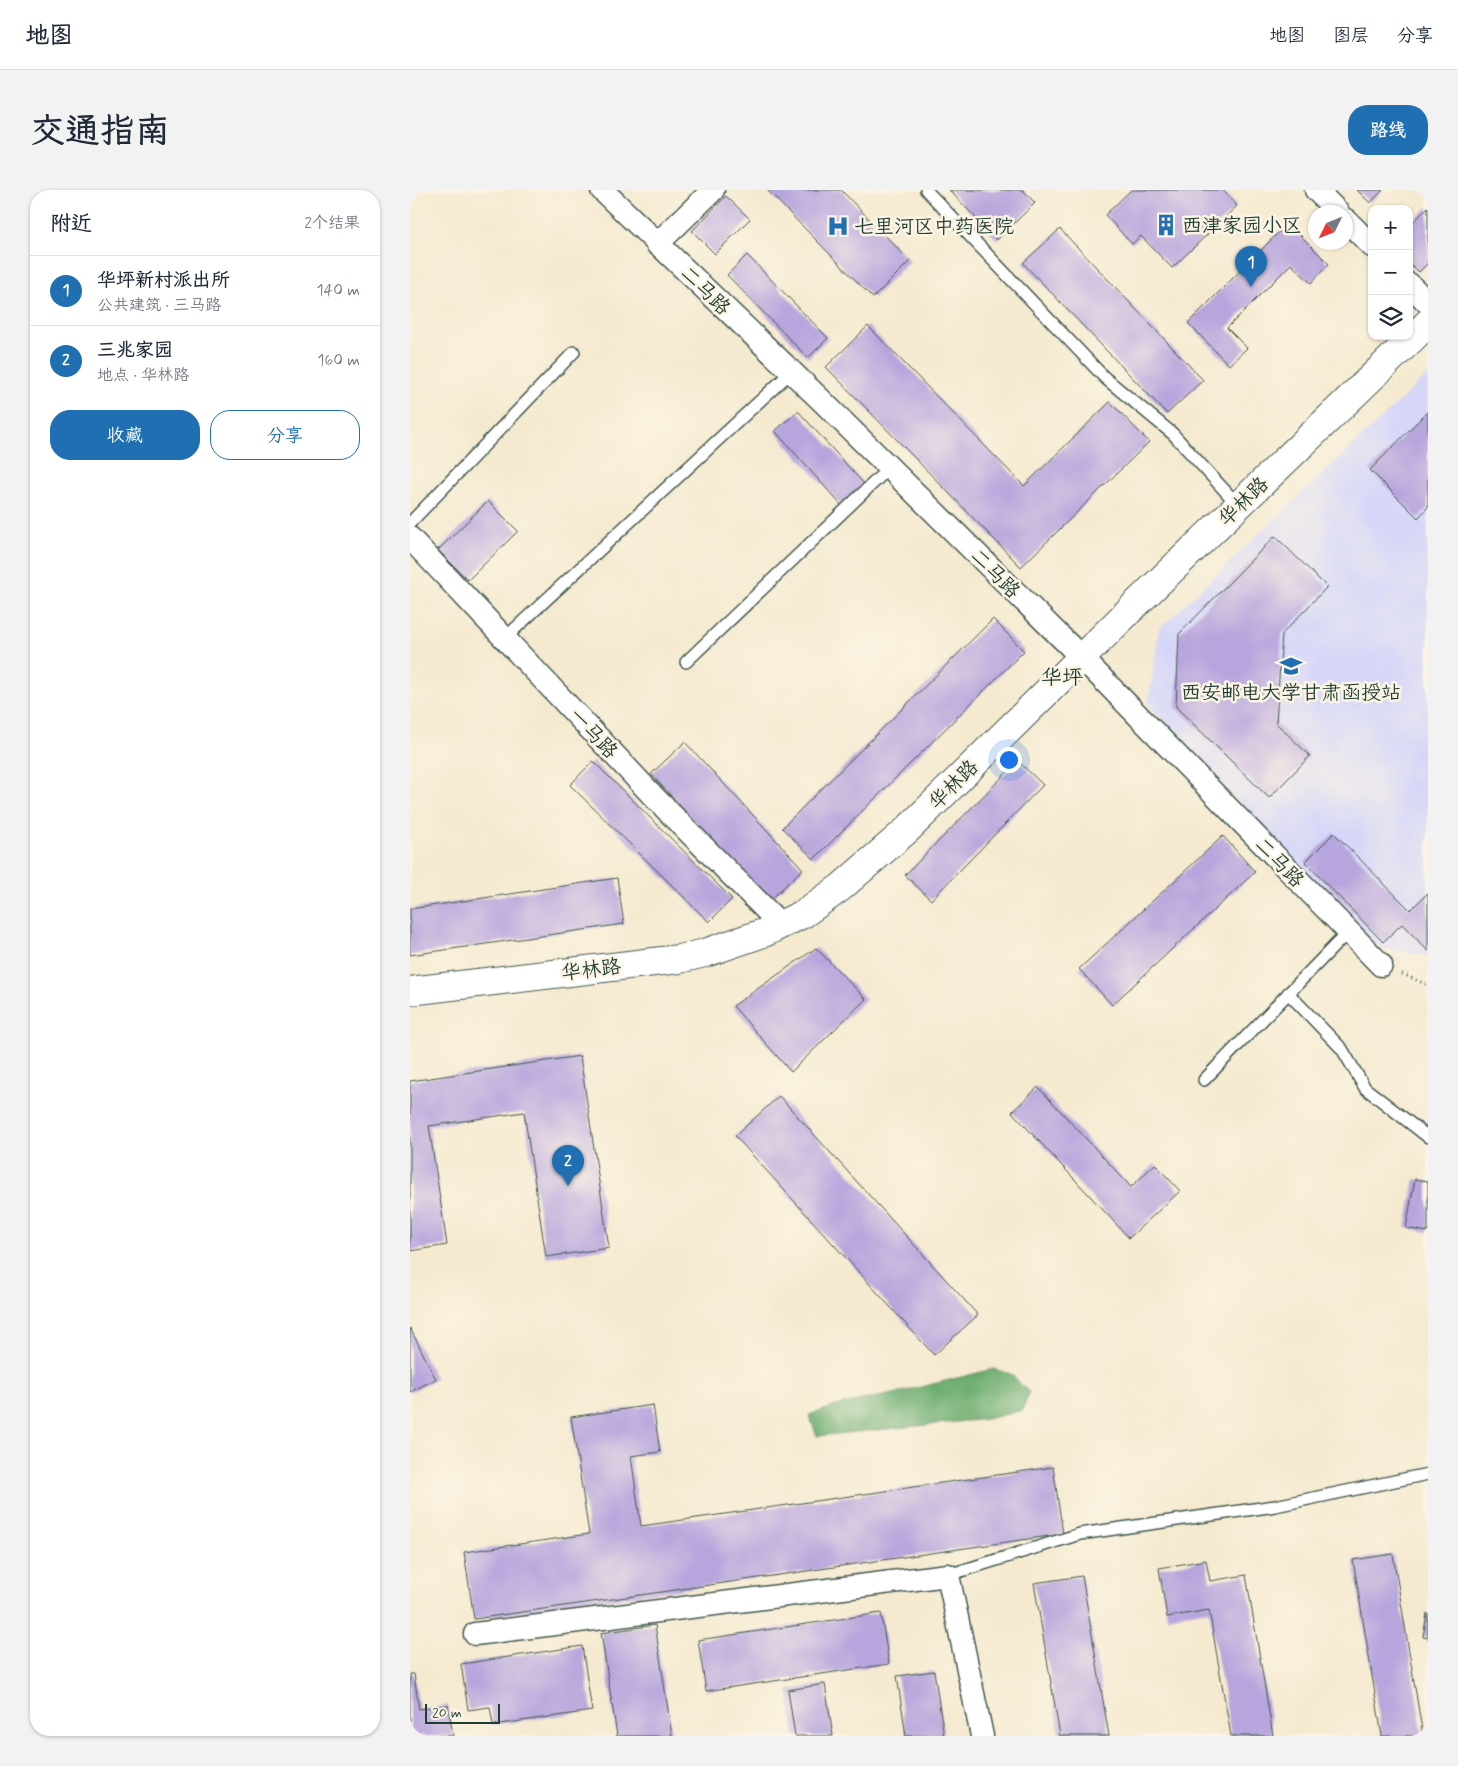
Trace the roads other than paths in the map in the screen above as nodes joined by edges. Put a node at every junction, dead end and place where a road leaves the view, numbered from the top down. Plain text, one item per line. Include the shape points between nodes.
1 (602, 190) edge
2 (713, 190) edge
3 (926, 190) edge
4 (1316, 190) edge
5 (1331, 205) edge
6 (1353, 227) edge
7 (1368, 242) edge
8 (657, 244) junction
9 (1413, 288) edge
10 (1428, 302) edge
11 (1428, 323) edge
12 (574, 352) dead end
13 (791, 372) junction
14 (889, 468) junction
15 (1238, 505) junction
16 (410, 523) edge
17 (410, 538) edge
18 (504, 639) junction
19 (1082, 658) junction
20 (686, 662) dead end
21 (781, 925) junction
22 (1348, 932) junction
23 (1380, 965) dead end
24 (410, 991) edge
25 (1288, 993) junction
26 (1204, 1080) dead end
27 (1428, 1137) edge
28 (1428, 1474) edge
29 (948, 1575) junction
30 (476, 1634) dead end
31 (982, 1736) edge

1 - 8 street, 二马路
2 - 8 street
3 - 15 lane via 1105,378 1172,434
4 - 5 street
6 - 7 street
8 - 13 street, 二马路
9 - 10 street
11 - 15 street, 华林路
12 - 16 lane
13 - 14 street, 二马路
13 - 18 lane
14 - 19 street, 二马路
14 - 20 lane
15 - 19 street, 华林路
17 - 18 street, 一马路
18 - 21 street, 一马路
19 - 21 street, 华林路 via 907,830 840,888
19 - 22 street, 二马路
21 - 24 street, 华林路 via 705,953 679,959
22 - 23 street, 二马路
22 - 25 lane
25 - 26 lane
25 - 27 lane via 1342,1049 1365,1088
28 - 29 lane via 1275,1506 1080,1534
29 - 30 street
29 - 31 street

